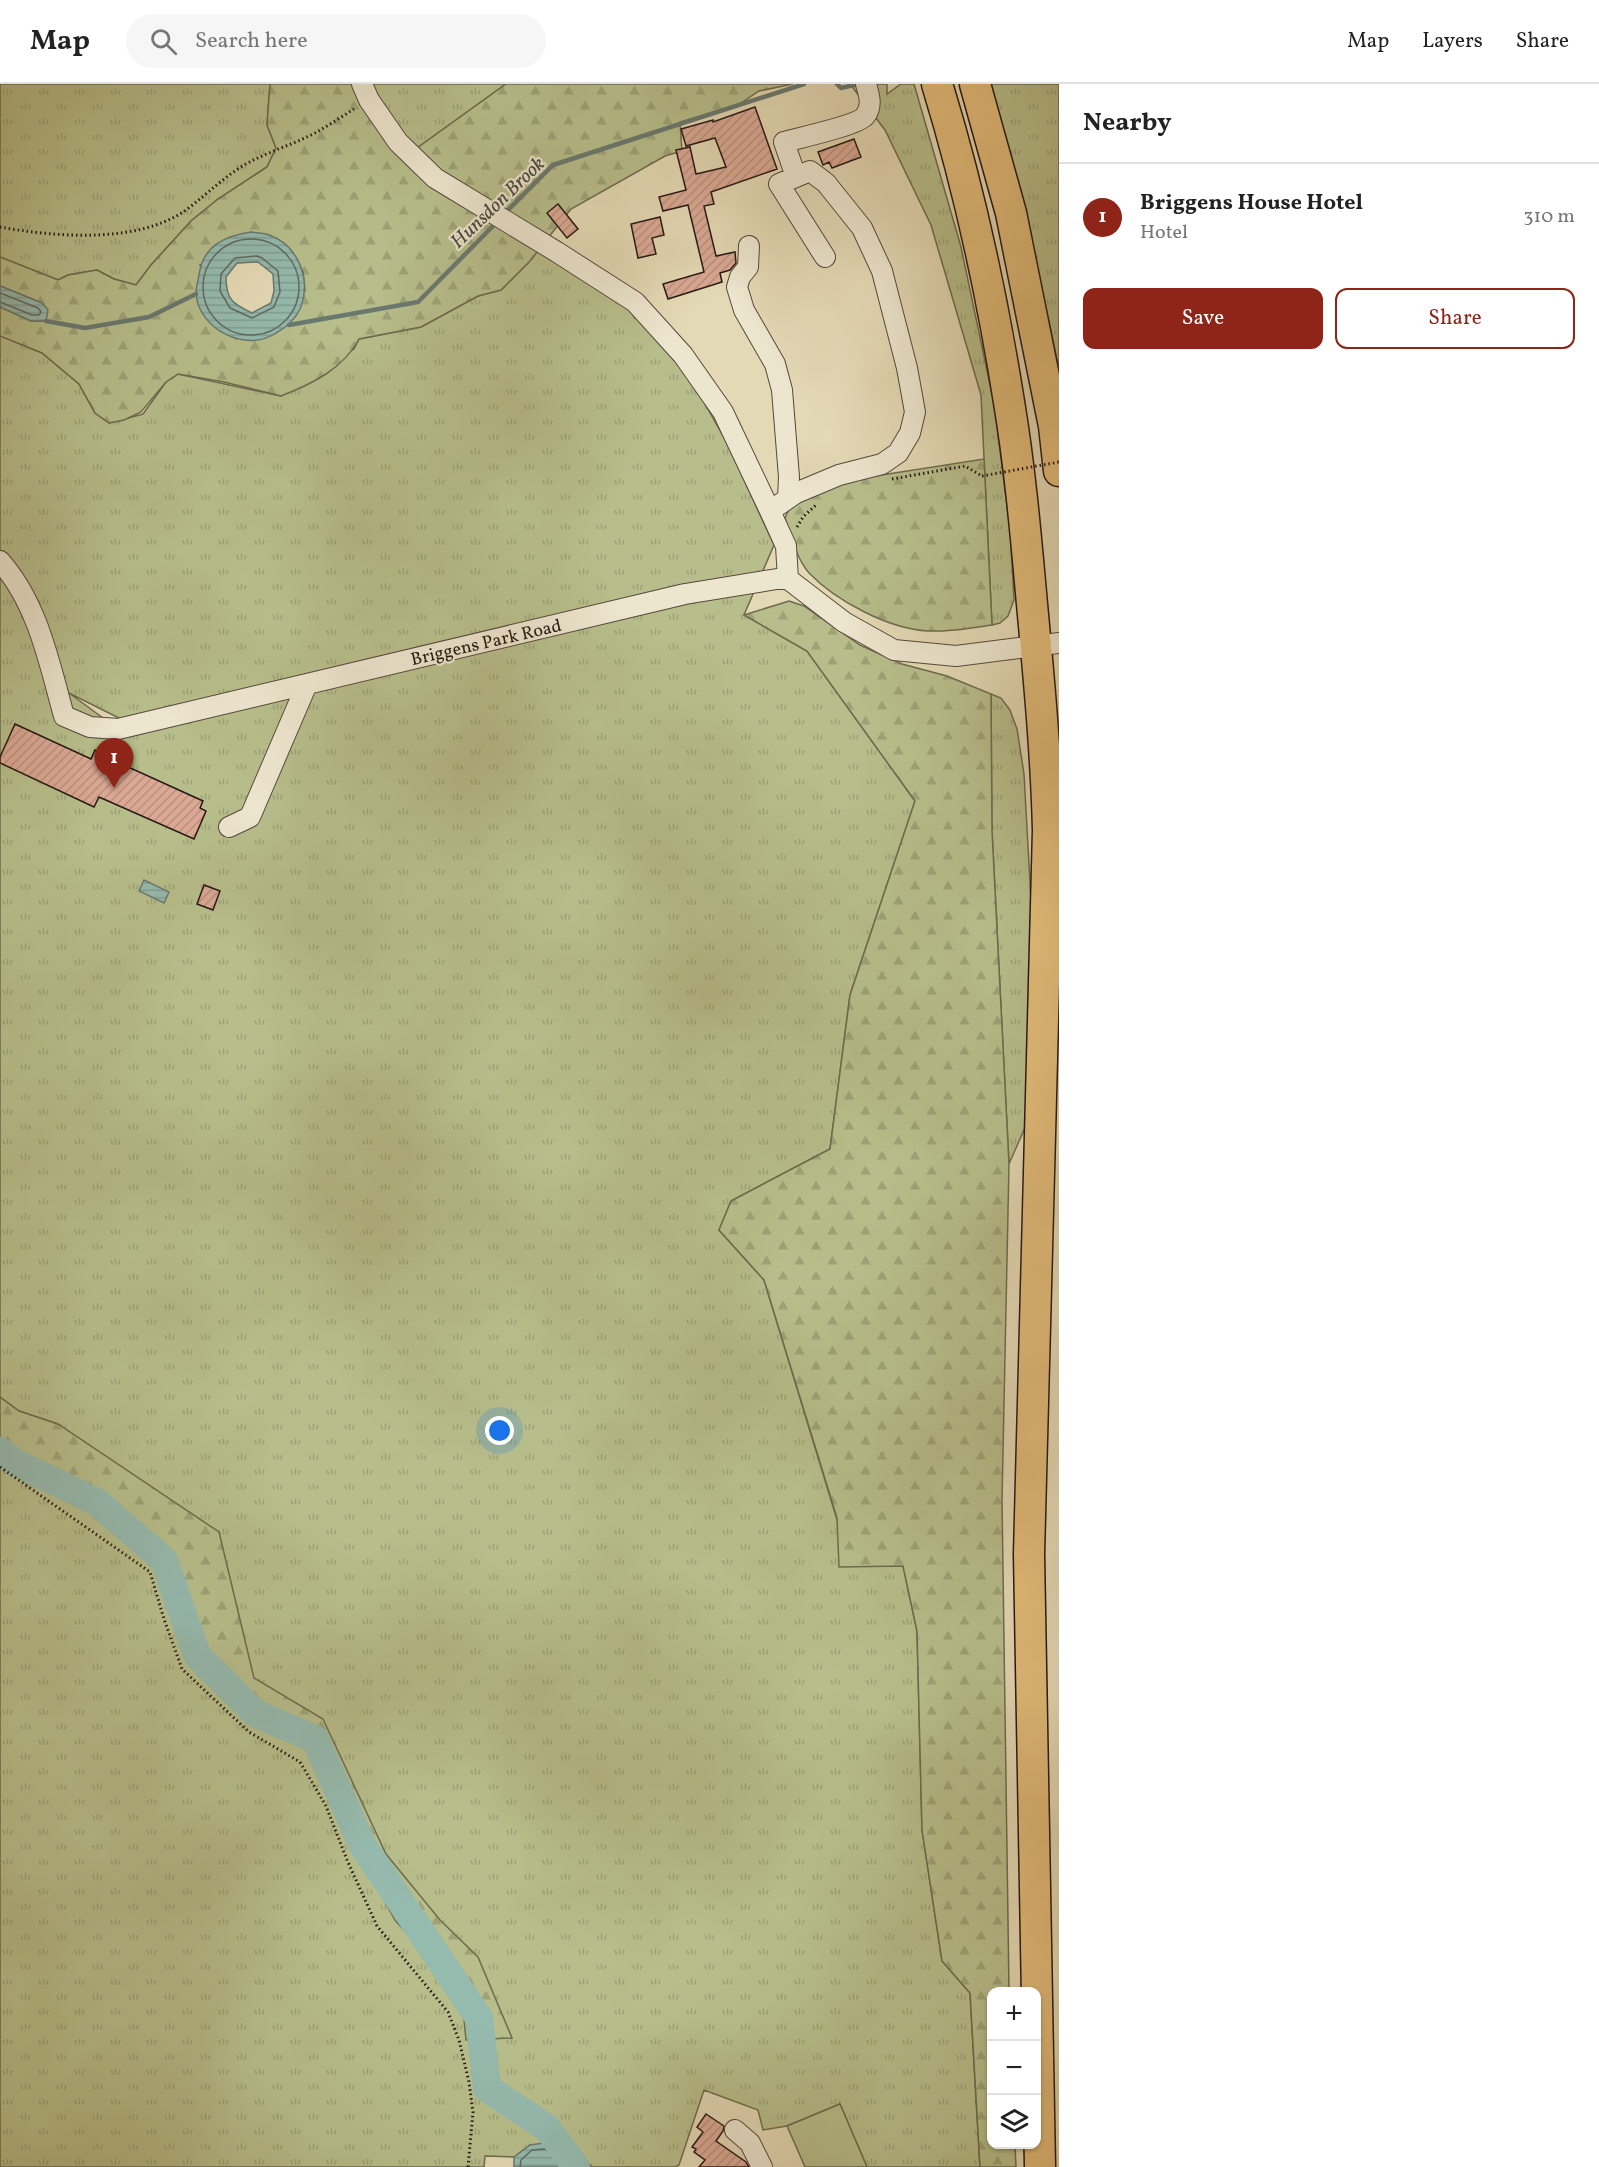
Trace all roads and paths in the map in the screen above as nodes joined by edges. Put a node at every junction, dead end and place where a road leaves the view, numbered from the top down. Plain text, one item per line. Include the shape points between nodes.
1 (937, 84) edge
2 (975, 84) edge
3 (867, 86) edge
4 (366, 92) edge
5 (796, 177) junction
6 (0, 227) edge
7 (749, 246) dead end
8 (825, 257) dead end
9 (1059, 462) edge
10 (1059, 471) edge
11 (885, 480) dead end
12 (788, 498) junction
13 (818, 502) dead end
14 (770, 511) junction
15 (786, 546) junction
16 (0, 561) edge
17 (788, 579) junction
18 (1048, 645) edge
19 (307, 684) junction
20 (230, 826) dead end
21 (0, 1467) edge
22 (735, 2130) dead end
23 (468, 2167) edge
24 (762, 2167) edge
25 (1040, 2167) edge

1 - 18 highway via 973,214 1010,402 1025,524
2 - 10 highway via 1011,213 1052,415
3 - 5 street via 870,104 864,117 784,142
4 - 6 path via 314,133 263,154 185,210 153,227 62,235
4 - 14 street via 398,142 435,178 635,302 683,355 723,412
5 - 8 street via 779,184
5 - 12 street via 810,171 826,183 862,228 882,271 915,412 910,433 898,453 882,464 839,476
7 - 12 street via 748,267 737,287 744,310 775,364 783,390
9 - 11 path, bridge via 982,476 965,466
12 - 14 street
13 - 15 path via 803,517
14 - 15 street
15 - 17 street
16 - 19 street, Briggens Park Road via 26,599 42,636 64,716 90,727 118,729
17 - 18 street via 844,622 894,650 956,656
17 - 19 street, Briggens Park Road via 685,594
18 - 25 highway via 1048,830 1029,1554
19 - 20 street via 250,817
21 - 23 path via 150,1572 182,1669 249,1732 300,1762 326,1806 377,1926 448,2012 459,2040 473,2112
22 - 24 street via 750,2142

